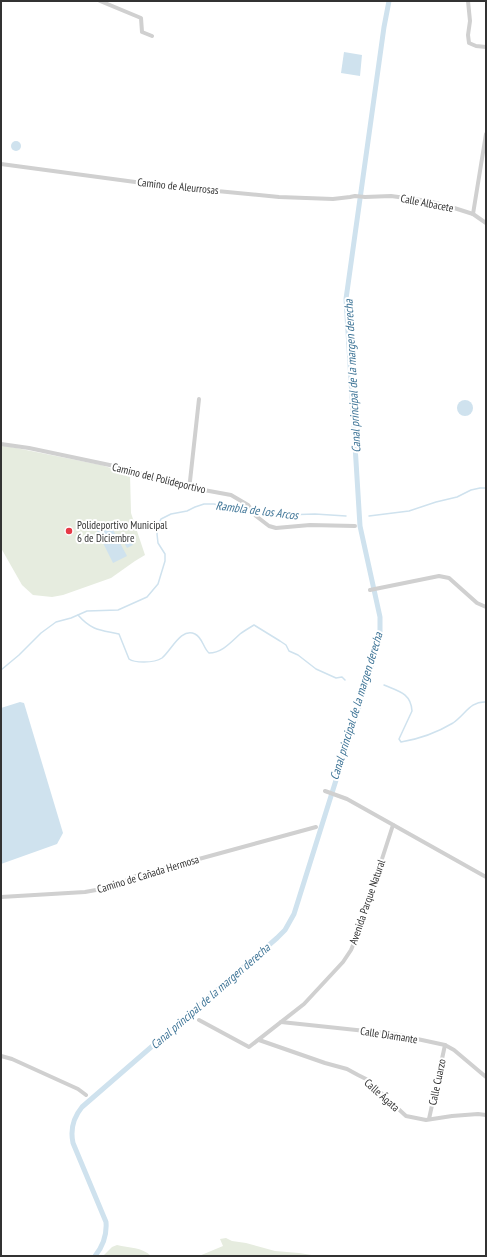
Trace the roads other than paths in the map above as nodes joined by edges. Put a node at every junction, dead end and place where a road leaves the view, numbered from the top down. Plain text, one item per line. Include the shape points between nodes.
1 (100, 1) edge
2 (468, 1) edge
3 (152, 36) dead end
4 (486, 47) edge
5 (486, 134) edge
6 (1, 164) edge
7 (366, 197) joint
8 (473, 214) junction
9 (486, 223) edge
10 (199, 399) dead end
11 (1, 444) edge
12 (188, 487) junction
13 (355, 526) dead end
14 (370, 590) dead end
15 (486, 607) edge
16 (326, 792) dead end
17 (393, 825) junction
18 (316, 827) dead end
19 (486, 877) edge
20 (1, 897) edge
21 (199, 1020) dead end
22 (281, 1022) junction
23 (259, 1040) junction
24 (445, 1045) junction
25 (1, 1056) edge
26 (486, 1077) edge
27 (86, 1095) dead end
28 (486, 1115) edge
29 (429, 1119) junction

1 - 3 street via 141,18 142,32
2 - 4 street via 469,43
5 - 8 street
6 - 7 street, Camino de Aleurrosas via 165,186 279,197
7 - 8 street, Calle Albacete via 391,196 428,201
8 - 9 street, Calle Albacete
10 - 12 street
11 - 12 street, Camino del Polideportivo via 118,467
12 - 13 street, Camino del Polideportivo via 231,495 248,505 256,516 269,526 276,528 310,525
14 - 15 street via 439,576 449,578 477,603
16 - 17 street via 347,799
17 - 19 street
17 - 22 street, Avenida Parque Natural via 351,950 331,977 304,1004
18 - 20 street, Camino de Cañada Hermosa via 133,877 108,888 85,892
21 - 23 street, Avenida Parque Natural via 249,1047
22 - 23 street, Avenida Parque Natural
22 - 24 street, Calle Diamante via 394,1034
23 - 29 street, Calle Ágata via 358,1074 406,1116
24 - 26 street, Calle Diamante
24 - 29 street, Calle Cuarzo
25 - 27 street via 78,1089
28 - 29 street, Calle Ágata

